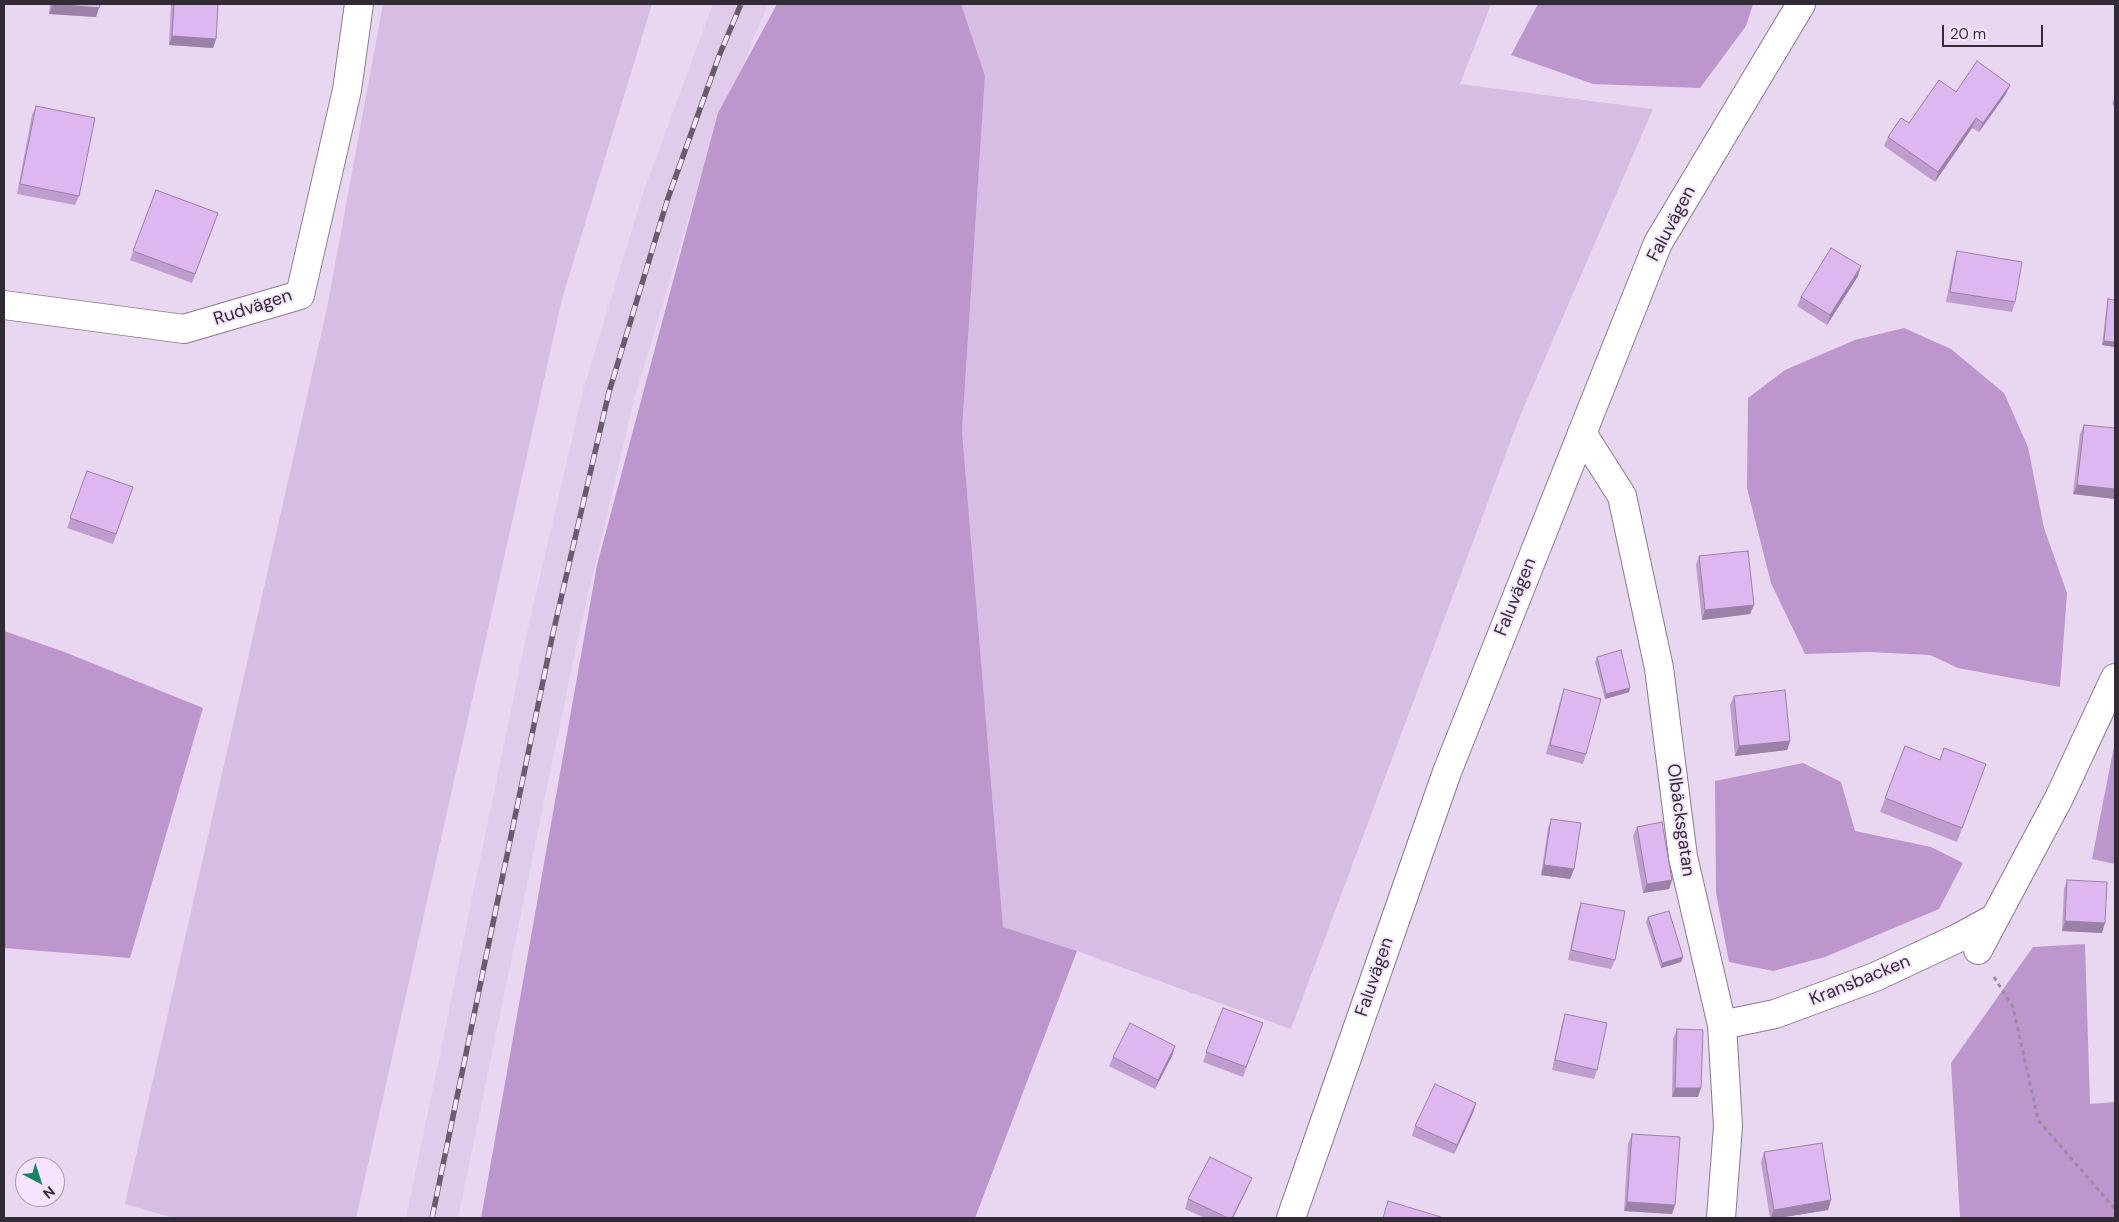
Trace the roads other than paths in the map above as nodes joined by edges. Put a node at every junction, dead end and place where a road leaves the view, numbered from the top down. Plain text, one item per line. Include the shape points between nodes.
1 (360, 4) edge
2 (1801, 4) edge
3 (4, 305) edge
4 (1582, 433) junction
5 (2115, 678) edge
6 (1992, 919) junction
7 (1978, 950) road end
8 (1722, 1025) junction
9 (1291, 1218) edge
10 (1721, 1218) edge

1 - 3 street, Rudvägen via 346,90 300,295 184,329
2 - 4 street, Faluvägen via 1658,243
4 - 8 street, Olbäcksgatan via 1622,496 1660,668 1684,857
4 - 9 street, Faluvägen via 1447,772
5 - 6 street via 2059,798
6 - 7 street
6 - 8 street, Kransbacken via 1875,977 1775,1014
8 - 10 street, Olbäcksgatan via 1728,1126

